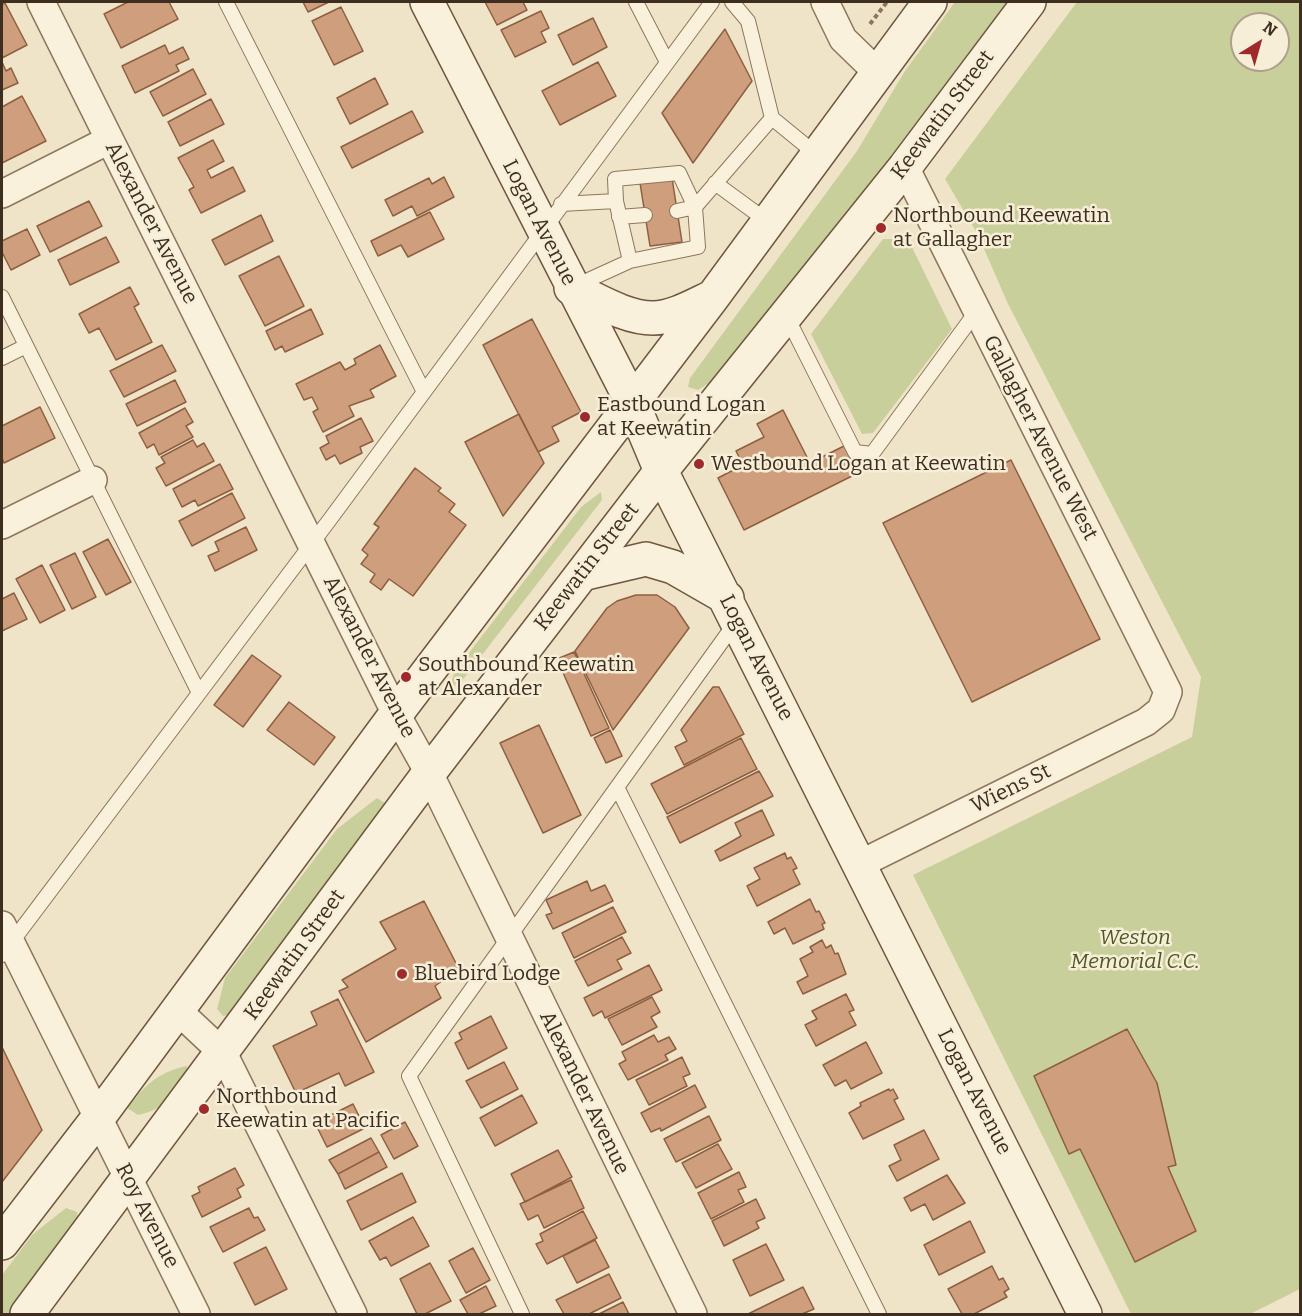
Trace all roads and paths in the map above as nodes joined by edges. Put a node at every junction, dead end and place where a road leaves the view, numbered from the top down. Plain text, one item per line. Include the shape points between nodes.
1 (41, 2) edge
2 (226, 2) edge
3 (427, 2) edge
4 (636, 2) edge
5 (712, 2) edge
6 (732, 2) edge
7 (825, 2) edge
8 (887, 2) edge
9 (930, 2) edge
10 (1029, 2) edge
11 (870, 24) dead end
12 (667, 62) junction
13 (876, 71) junction
14 (772, 118) junction
15 (109, 140) junction
16 (816, 153) junction
17 (905, 167) junction
18 (715, 183) junction
19 (2, 194) edge
20 (616, 201) junction
21 (561, 204) junction
22 (695, 207) junction
23 (677, 211) dead end
24 (645, 215) dead end
25 (619, 217) junction
26 (767, 221) junction
27 (543, 233) junction
28 (630, 261) junction
29 (571, 288) junction
30 (2, 297) edge
31 (712, 297) junction
32 (976, 312) junction
33 (786, 315) junction
34 (26, 346) junction
35 (2, 358) edge
36 (424, 392) junction
37 (632, 402) junction
38 (661, 471) junction
39 (93, 480) junction
40 (2, 525) edge
41 (311, 543) junction
42 (582, 574) junction
43 (732, 609) junction
44 (198, 691) junction
45 (1161, 710) joint
46 (396, 714) junction
47 (429, 773) junction
48 (617, 787) junction
49 (860, 864) junction
50 (508, 939) junction
51 (4, 941) edge
52 (176, 1009) junction
53 (223, 1053) junction
54 (98, 1118) junction
55 (128, 1179) junction
56 (2, 1243) edge
57 (27, 1314) edge
58 (196, 1314) edge
59 (353, 1314) edge
60 (522, 1314) edge
61 (693, 1314) edge
62 (879, 1314) edge
63 (1085, 1314) edge

1 - 15 street, Alexander Avenue
2 - 36 lane
3 - 27 main road, Logan Avenue
4 - 12 lane
5 - 12 lane
6 - 14 lane via 748,21
7 - 13 street via 843,39
8 - 11 path
9 - 13 main road
10 - 17 main road, Keewatin Street
12 - 21 lane
13 - 16 main road
14 - 16 lane
14 - 18 lane
15 - 19 street
15 - 41 street, Alexander Avenue
16 - 26 main road
17 - 32 street, Gallagher Avenue West
17 - 33 main road, Keewatin Street
18 - 22 lane
18 - 26 lane
20 - 21 lane
20 - 22 lane via 615,179 679,173
20 - 25 lane
21 - 27 lane
22 - 23 lane
22 - 28 lane via 698,247
24 - 25 lane
25 - 28 lane
26 - 31 main road
27 - 29 main road, Logan Avenue
27 - 36 lane
28 - 29 lane
29 - 31 main road via 621,311 653,318 669,316
29 - 37 main road, Logan Avenue
30 - 34 lane
31 - 37 main road
32 - 33 lane via 872,454 855,452
32 - 45 street, Gallagher Avenue West via 1168,692
33 - 38 main road, Keewatin Street
34 - 35 lane
34 - 39 lane
36 - 41 lane
37 - 38 main road, Logan Avenue
37 - 46 main road
38 - 42 main road, Keewatin Street
38 - 43 main road, Logan Avenue
39 - 40 street
39 - 44 lane
41 - 44 lane
41 - 46 street, Alexander Avenue
42 - 43 main road via 646,559 673,567
42 - 47 main road, Keewatin Street
43 - 48 lane
43 - 49 main road, Logan Avenue
44 - 51 lane
45 - 49 street, Wiens St via 1146,722
46 - 47 street, Alexander Avenue
46 - 52 main road
47 - 50 street, Alexander Avenue
47 - 53 main road, Keewatin Street
48 - 50 lane
48 - 62 lane
49 - 63 main road, Logan Avenue
50 - 60 lane via 409,1076
50 - 61 street, Alexander Avenue
51 - 54 street, Roy Avenue
52 - 53 street
52 - 54 main road
53 - 55 main road, Keewatin Street
53 - 59 street
54 - 55 street, Roy Avenue
54 - 56 main road
55 - 57 main road, Keewatin Street
55 - 58 street, Roy Avenue

